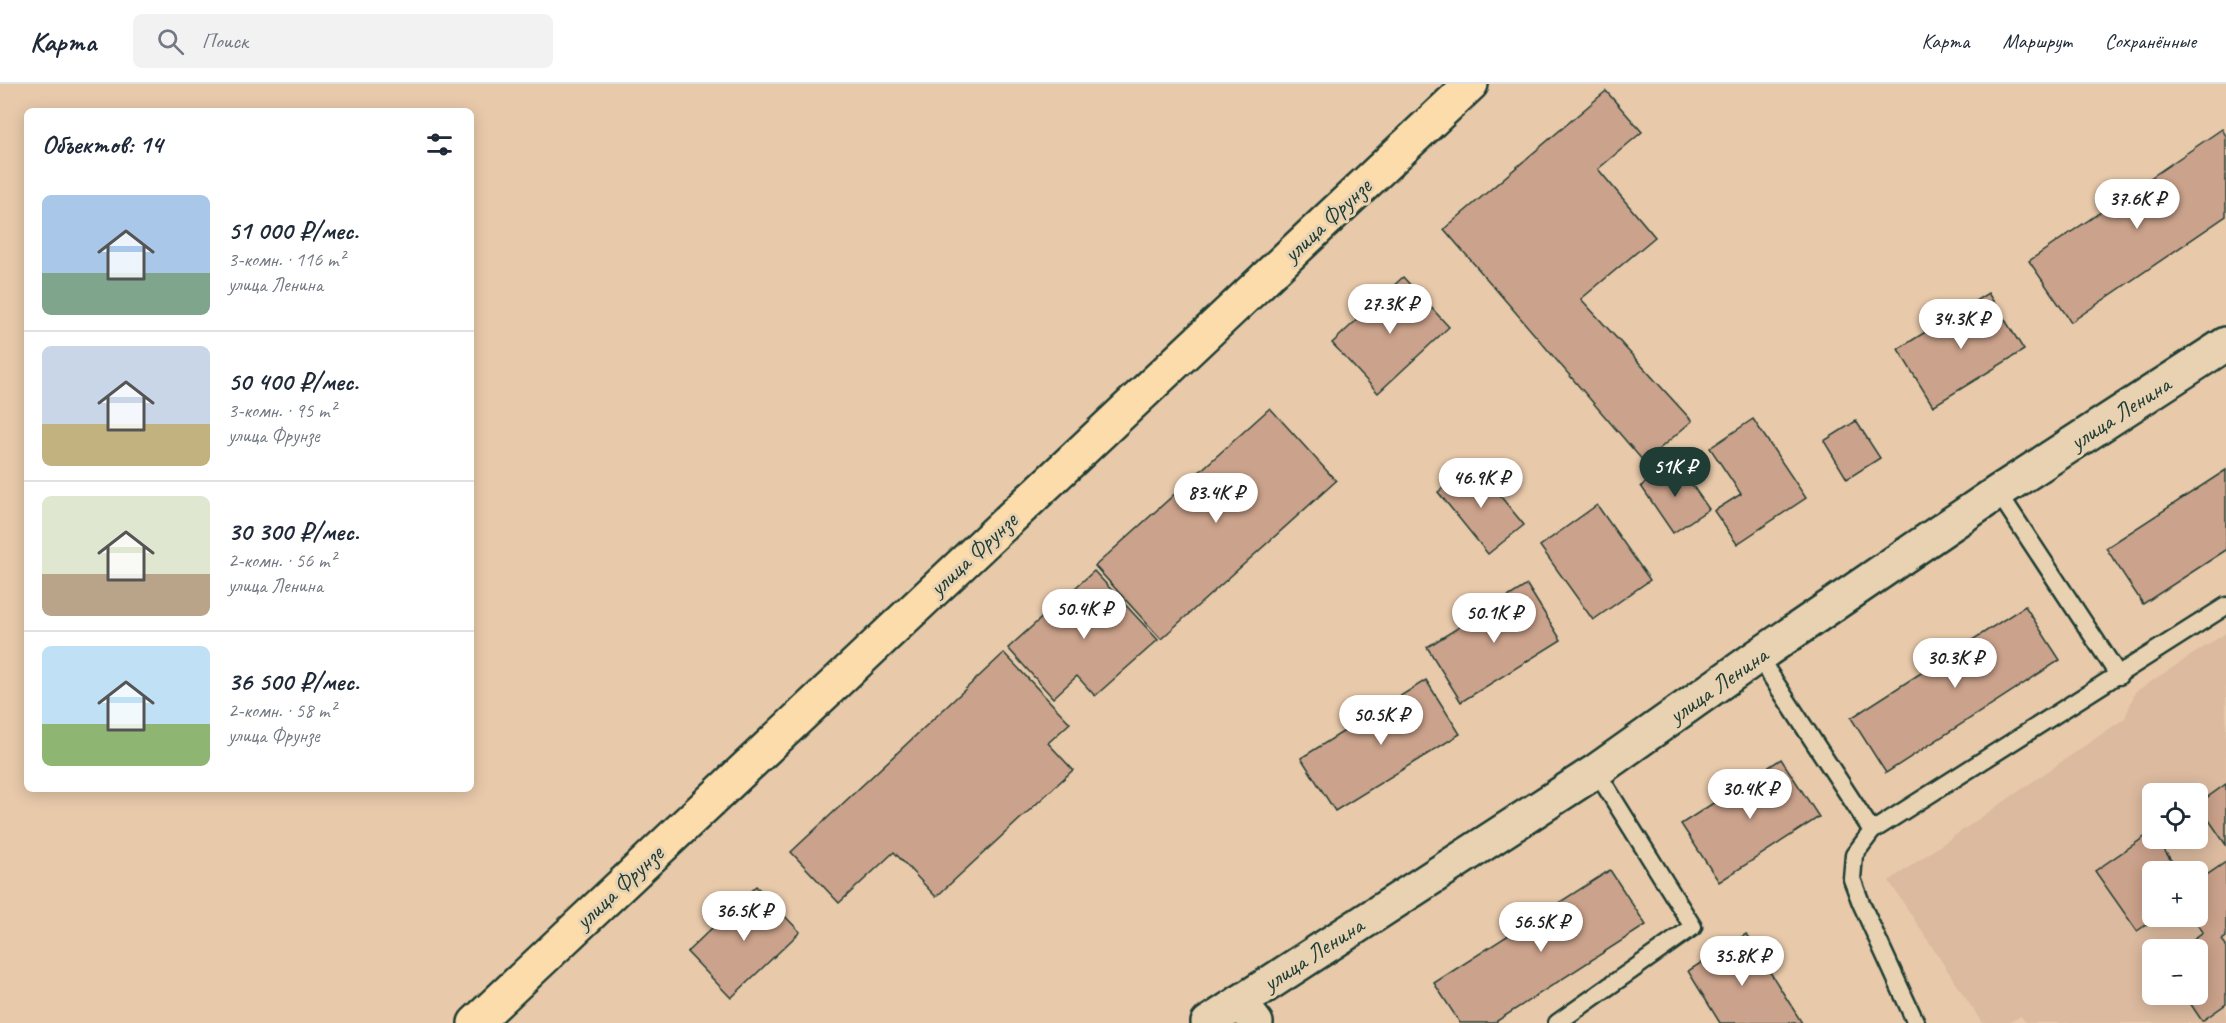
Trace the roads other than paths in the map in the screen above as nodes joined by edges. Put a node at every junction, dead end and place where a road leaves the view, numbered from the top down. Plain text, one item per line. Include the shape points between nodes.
1 (1471, 84) edge
2 (2226, 344) edge
3 (1998, 492) junction
4 (2226, 606) edge
5 (1758, 656) junction
6 (2119, 676) junction
7 (1596, 771) junction
8 (1872, 831) junction
9 (1248, 1012) edge
10 (475, 1023) edge
11 (1208, 1023) edge
12 (1557, 1023) edge
13 (1916, 1023) edge

1 - 10 main road, улица Фрунзе
2 - 3 street, улица Ленина
3 - 5 street, улица Ленина
3 - 6 lane
4 - 6 lane
5 - 7 street, улица Ленина
5 - 8 lane
6 - 8 lane
7 - 9 street, улица Ленина
7 - 12 lane via 1693,927
8 - 13 lane via 1854,855 1852,879
9 - 11 street, улица Ленина

